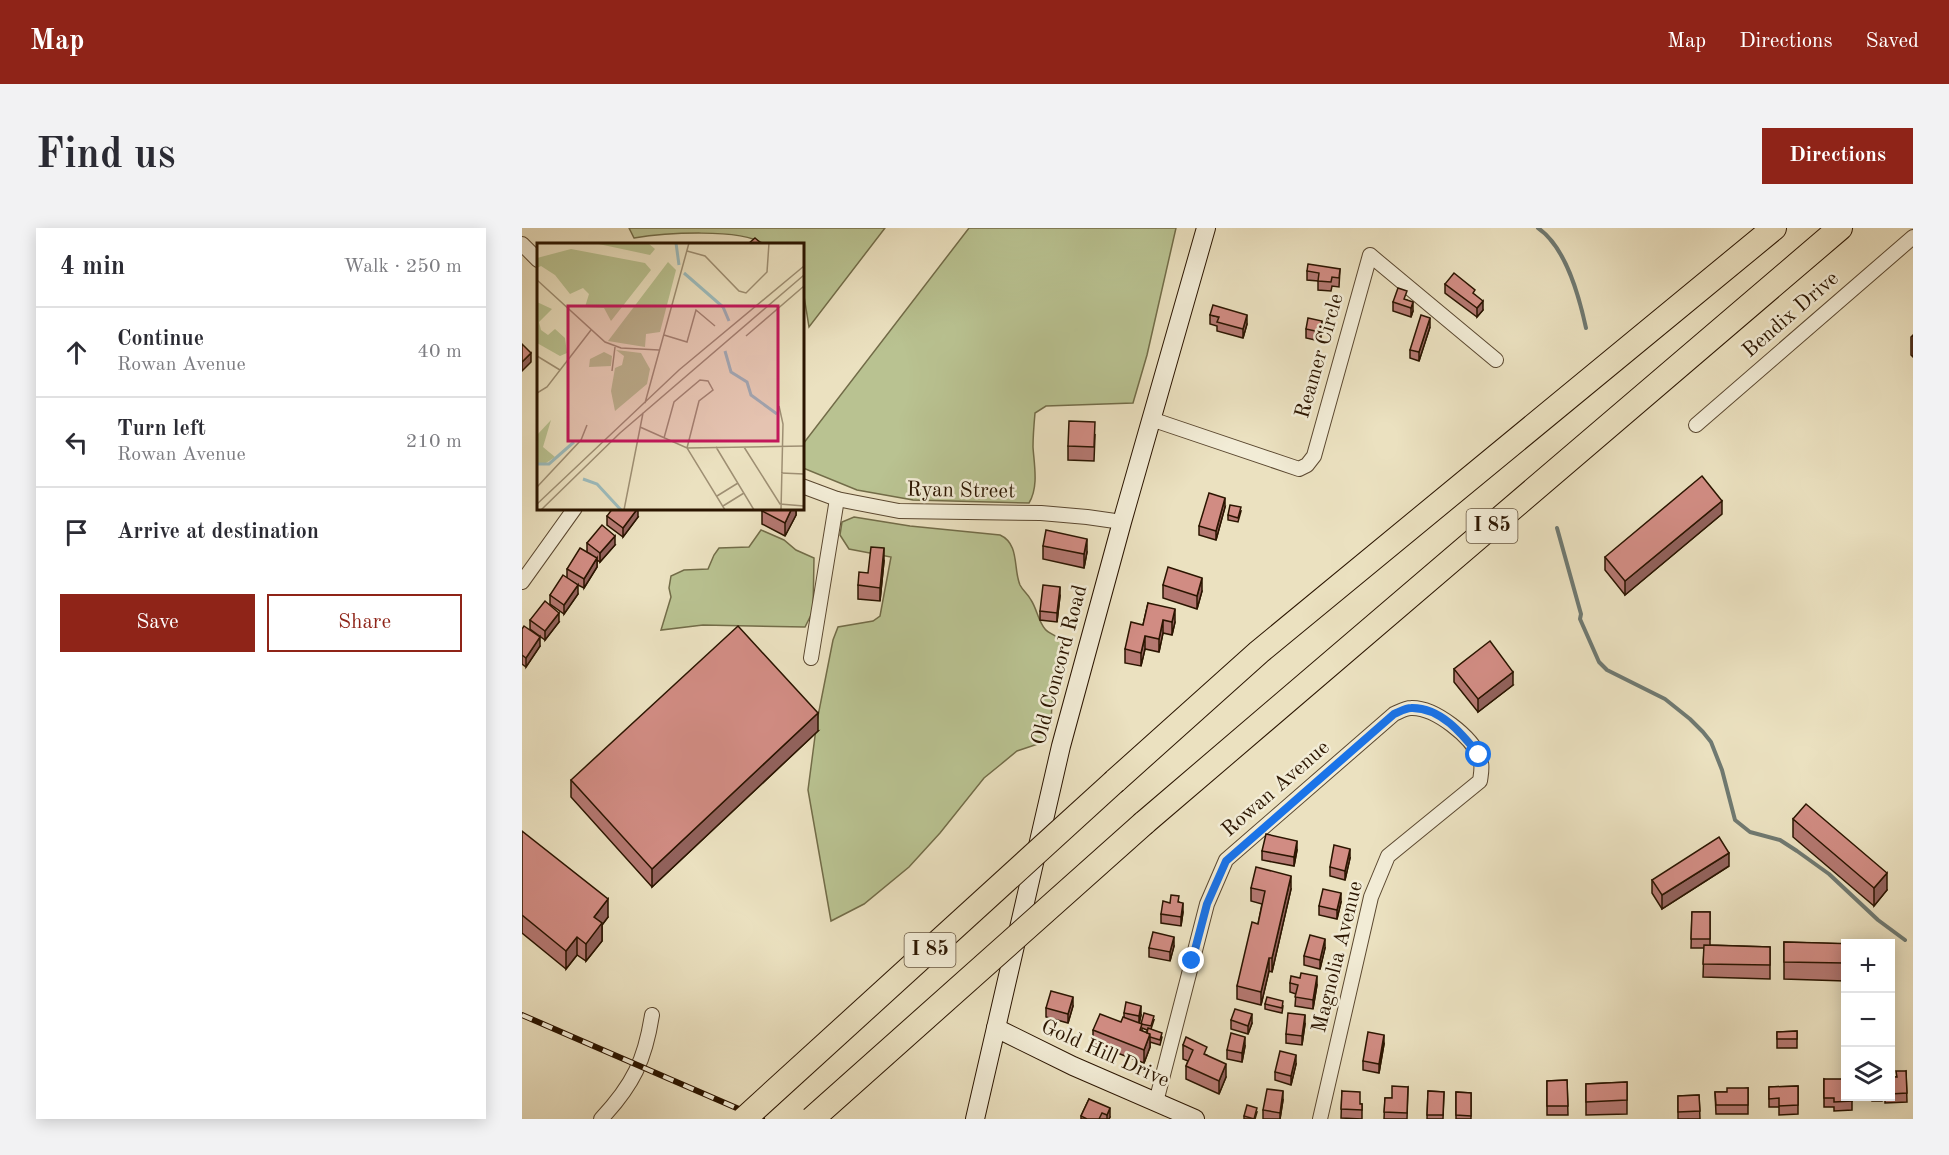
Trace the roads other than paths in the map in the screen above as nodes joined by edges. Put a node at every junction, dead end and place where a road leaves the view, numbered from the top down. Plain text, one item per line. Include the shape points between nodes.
1 (1206, 228) edge
2 (1774, 228) edge
3 (1840, 228) edge
4 (1913, 237) edge
5 (522, 244) edge
6 (537, 259) edge
7 (1496, 360) dead end
8 (1151, 419) junction
9 (1696, 425) dead end
10 (804, 487) edge
11 (837, 499) junction
12 (574, 510) edge
13 (1122, 522) junction
14 (522, 582) edge
15 (811, 658) dead end
16 (1481, 777) joint
17 (652, 1015) dead end
18 (996, 1028) junction
19 (1156, 1102) junction
20 (601, 1119) edge
21 (744, 1119) edge
22 (812, 1119) edge
23 (975, 1119) edge
24 (1195, 1119) edge
25 (1320, 1119) edge

1 - 8 main road, Old Concord Road
2 - 21 highway, I 85, bridge via 1259,652
3 - 22 highway, I 85, bridge via 1144,822
4 - 9 street, Bendix Drive
5 - 6 street
7 - 8 street, Reamer Circle via 1370,255 1314,456 1307,465 1299,469
8 - 13 main road, Old Concord Road
10 - 11 street, Ryan Street
11 - 13 street, Ryan Street via 899,511 1041,513
11 - 15 street
12 - 14 street
13 - 18 main road, Old Concord Road via 1061,746
16 - 19 street, Rowan Avenue via 1479,755 1465,737 1442,718 1410,708 1394,714 1226,861 1207,904
16 - 25 street, Magnolia Avenue via 1459,800 1388,856 1371,897
17 - 20 street via 640,1066
18 - 19 main road, Gold Hill Drive
18 - 23 main road, Old Concord Road
19 - 24 main road, Gold Hill Drive

